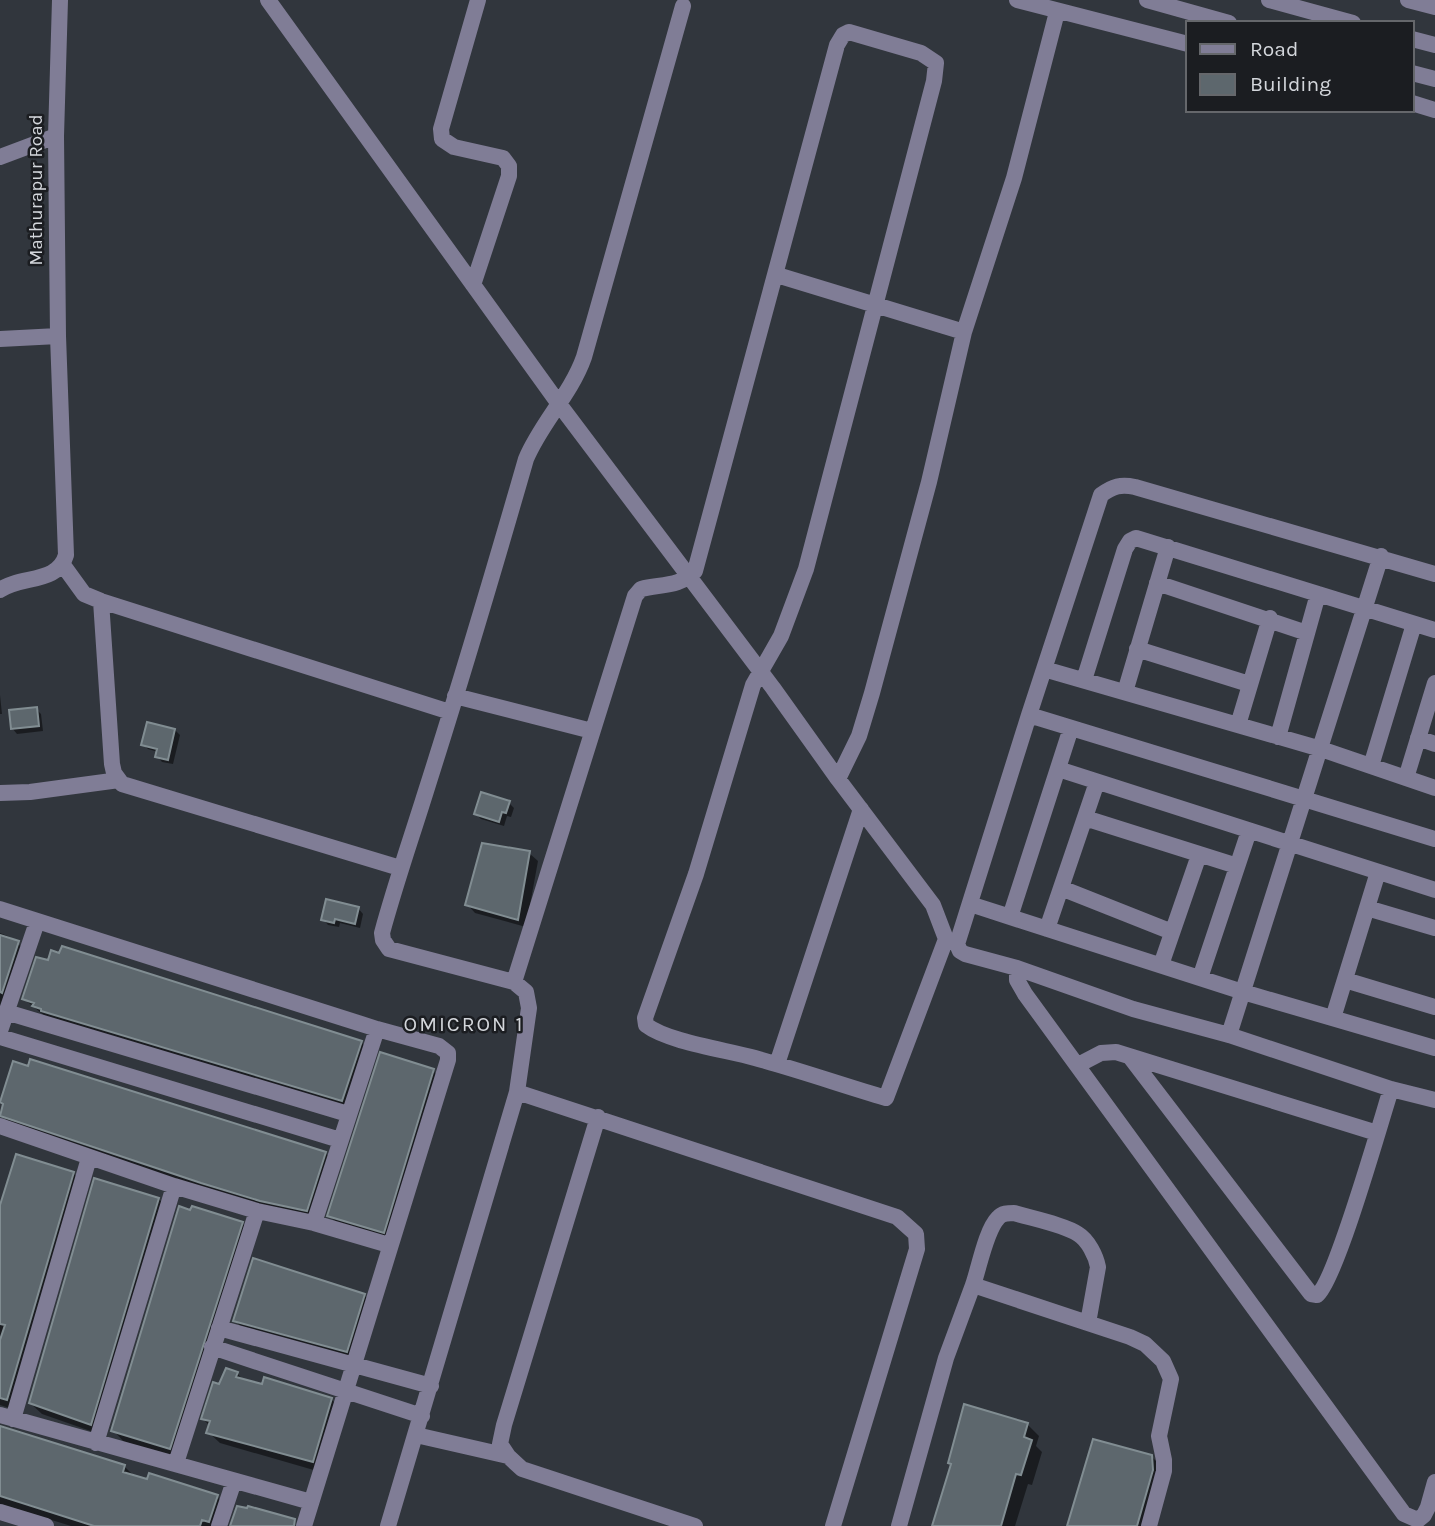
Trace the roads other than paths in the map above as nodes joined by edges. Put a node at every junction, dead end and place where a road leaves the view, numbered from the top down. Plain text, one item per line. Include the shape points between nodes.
1 (60, 0) edge
2 (268, 0) edge
3 (478, 0) edge
4 (1017, 0) edge
5 (1147, 0) edge
6 (1269, 0) edge
7 (1408, 0) edge
8 (683, 6) dead end
9 (1435, 7) edge
10 (1057, 12) junction
11 (1223, 21) edge
12 (1346, 21) edge
13 (1414, 40) edge
14 (1186, 44) edge
15 (1435, 45) edge
16 (1414, 74) edge
17 (1435, 79) edge
18 (1414, 104) edge
19 (1435, 110) edge
20 (56, 136) junction
21 (0, 158) edge
22 (777, 275) junction
23 (473, 285) junction
24 (874, 305) junction
25 (964, 332) junction
26 (58, 337) junction
27 (0, 340) edge
28 (559, 404) junction
29 (1168, 547) junction
30 (1381, 556) junction
31 (63, 565) junction
32 (1435, 574) edge
33 (689, 578) junction
34 (1157, 583) junction
35 (0, 590) edge
36 (1318, 594) junction
37 (101, 601) junction
38 (1364, 608) junction
39 (1270, 618) junction
40 (1414, 624) junction
41 (1435, 631) edge
42 (1307, 632) junction
43 (1138, 649) junction
44 (1044, 668) junction
45 (760, 672) junction
46 (1084, 680) junction
47 (1435, 683) edge
48 (1249, 684) junction
49 (1125, 692) junction
50 (455, 696) junction
51 (450, 712) junction
52 (1028, 715) junction
53 (1237, 725) junction
54 (1071, 728) junction
55 (592, 732) junction
56 (1278, 737) junction
57 (1418, 738) junction
58 (1435, 744) edge
59 (1321, 749) junction
60 (1371, 766) junction
61 (1058, 769) junction
62 (1406, 778) junction
63 (838, 779) junction
64 (119, 780) junction
65 (1097, 782) junction
66 (1435, 788) edge
67 (0, 793) edge
68 (1305, 799) junction
69 (861, 809) junction
70 (1085, 818) junction
71 (1249, 831) junction
72 (1435, 839) edge
73 (1290, 844) junction
74 (1199, 855) junction
75 (1237, 866) junction
76 (400, 869) junction
77 (1377, 872) junction
78 (1061, 888) junction
79 (1435, 890) edge
80 (970, 904) junction
81 (1367, 908) junction
82 (0, 909) edge
83 (1010, 917) junction
84 (37, 922) junction
85 (1435, 928) edge
86 (1048, 929) junction
87 (1172, 932) junction
88 (1161, 965) junction
89 (1017, 968) junction
90 (1200, 978) junction
91 (1345, 980) junction
92 (514, 982) junction
93 (1243, 992) junction
94 (1435, 1007) edge
95 (6, 1012) junction
96 (1333, 1018) junction
97 (377, 1029) junction
98 (0, 1031) edge
99 (1229, 1035) junction
100 (0, 1037) edge
101 (1435, 1048) edge
102 (1130, 1057) junction
103 (777, 1064) junction
104 (1078, 1065) junction
105 (1391, 1089) junction
106 (517, 1092) junction
107 (1435, 1100) edge
108 (348, 1114) junction
109 (598, 1117) junction
110 (0, 1126) edge
111 (1377, 1133) junction
112 (340, 1140) junction
113 (89, 1158) junction
114 (174, 1186) junction
115 (257, 1210) junction
116 (314, 1223) junction
117 (389, 1245) junction
118 (974, 1285) junction
119 (1088, 1323) junction
120 (219, 1328) junction
121 (212, 1347) junction
122 (355, 1363) junction
123 (431, 1386) junction
124 (347, 1391) junction
125 (422, 1416) junction
126 (7, 1417) edge
127 (416, 1435) junction
128 (96, 1443) junction
129 (508, 1456) junction
130 (176, 1463) junction
131 (234, 1481) junction
132 (1435, 1482) edge
133 (311, 1502) junction
134 (0, 1512) edge
135 (47, 1526) edge
136 (219, 1526) edge
137 (304, 1526) edge
138 (388, 1526) edge
139 (695, 1526) edge
140 (833, 1526) edge
141 (899, 1526) edge
142 (1149, 1526) edge

1 - 20 street, Mathurapur Road
2 - 23 street
3 - 23 street via 441,129 442,139 454,147 503,158 509,166
4 - 10 street
5 - 11 street
6 - 12 street
7 - 9 street
8 - 28 street via 584,357
10 - 14 street
10 - 25 street via 1014,178
13 - 15 street
16 - 17 street
18 - 19 street
20 - 21 street
20 - 26 street, Mathurapur Road
22 - 24 street
22 - 24 street via 843,35 849,32 921,52 936,63 936,70
22 - 33 street via 695,571
23 - 28 street
24 - 25 street
24 - 45 street via 806,569 781,636
25 - 63 street via 882,657 859,736
26 - 27 street
26 - 31 street, Mathurapur Road via 67,546
28 - 33 street
28 - 50 street via 526,459
29 - 34 street
29 - 36 street
29 - 46 street via 1136,538 1130,541
30 - 32 street
30 - 38 street
30 - 44 street via 1135,487 1111,487 1101,495
31 - 35 street via 46,576
31 - 37 street via 85,594
33 - 45 street
33 - 55 street via 641,589 635,596
34 - 39 street
34 - 43 street
36 - 38 street
36 - 42 street
37 - 51 street
37 - 64 street via 111,764
38 - 40 street
38 - 59 street
39 - 42 street
39 - 48 street
40 - 41 street
40 - 60 street
42 - 56 street
43 - 48 street
43 - 49 street
44 - 46 street
44 - 52 street
45 - 63 street
45 - 103 street via 682,919 645,1018 652,1030
46 - 49 street
47 - 57 street
48 - 53 street
49 - 53 street
50 - 51 street
50 - 55 street
51 - 76 street
52 - 54 street
52 - 80 street
53 - 56 street
54 - 61 street
54 - 68 street
55 - 92 street
56 - 59 street
57 - 58 street
57 - 62 street
59 - 60 street
59 - 68 street
60 - 62 street
61 - 65 street
61 - 83 street
62 - 66 street
63 - 69 street
64 - 67 street
64 - 76 street
65 - 70 street
65 - 71 street
68 - 72 street
68 - 73 street
69 - 103 street
69 - 103 street via 933,905 946,939 886,1098
70 - 74 street
70 - 78 street
71 - 73 street
71 - 75 street
73 - 77 street
73 - 93 street
74 - 75 street
74 - 87 street
75 - 90 street
76 - 92 street via 382,933 385,946
77 - 79 street
77 - 81 street
78 - 86 street
78 - 87 street
80 - 83 street
80 - 89 street via 957,944 960,951
81 - 85 street
81 - 91 street
82 - 84 street
83 - 86 street
84 - 95 street
84 - 97 street
86 - 88 street
87 - 88 street
88 - 90 street
89 - 99 street via 1133,1009
89 - 104 street via 1020,986
90 - 93 street
91 - 94 street
91 - 96 street
92 - 106 street via 526,992 529,1008
93 - 96 street
93 - 99 street
95 - 98 street
95 - 108 street
96 - 101 street
97 - 108 street
97 - 117 street via 439,1045 448,1054
99 - 105 street
100 - 112 street
102 - 104 street via 1108,1051
102 - 111 street
102 - 111 street via 1311,1294 1323,1291
104 - 132 street via 1404,1514 1418,1520 1424,1516
105 - 107 street
105 - 111 street
106 - 109 street
106 - 123 street
108 - 112 street
109 - 129 street via 504,1425 500,1444
109 - 140 street via 897,1217 916,1234 918,1249
110 - 113 street
112 - 116 street
113 - 114 street
113 - 126 street
114 - 115 street
114 - 128 street
115 - 116 street
115 - 120 street
116 - 117 street
117 - 122 street
118 - 119 street
118 - 119 street via 992,1227 1005,1213 1077,1233 1098,1267
118 - 141 street via 946,1358
119 - 142 street via 1145,1344 1169,1369 1159,1436 1164,1471
120 - 121 street
120 - 122 street
121 - 124 street
121 - 130 street
122 - 123 street
122 - 124 street
123 - 125 street
124 - 125 street
124 - 133 street
125 - 127 street
126 - 128 street
127 - 129 street
127 - 138 street
128 - 130 street
129 - 139 street via 522,1469
130 - 131 street
131 - 133 street
131 - 136 street
133 - 137 street
134 - 135 street

